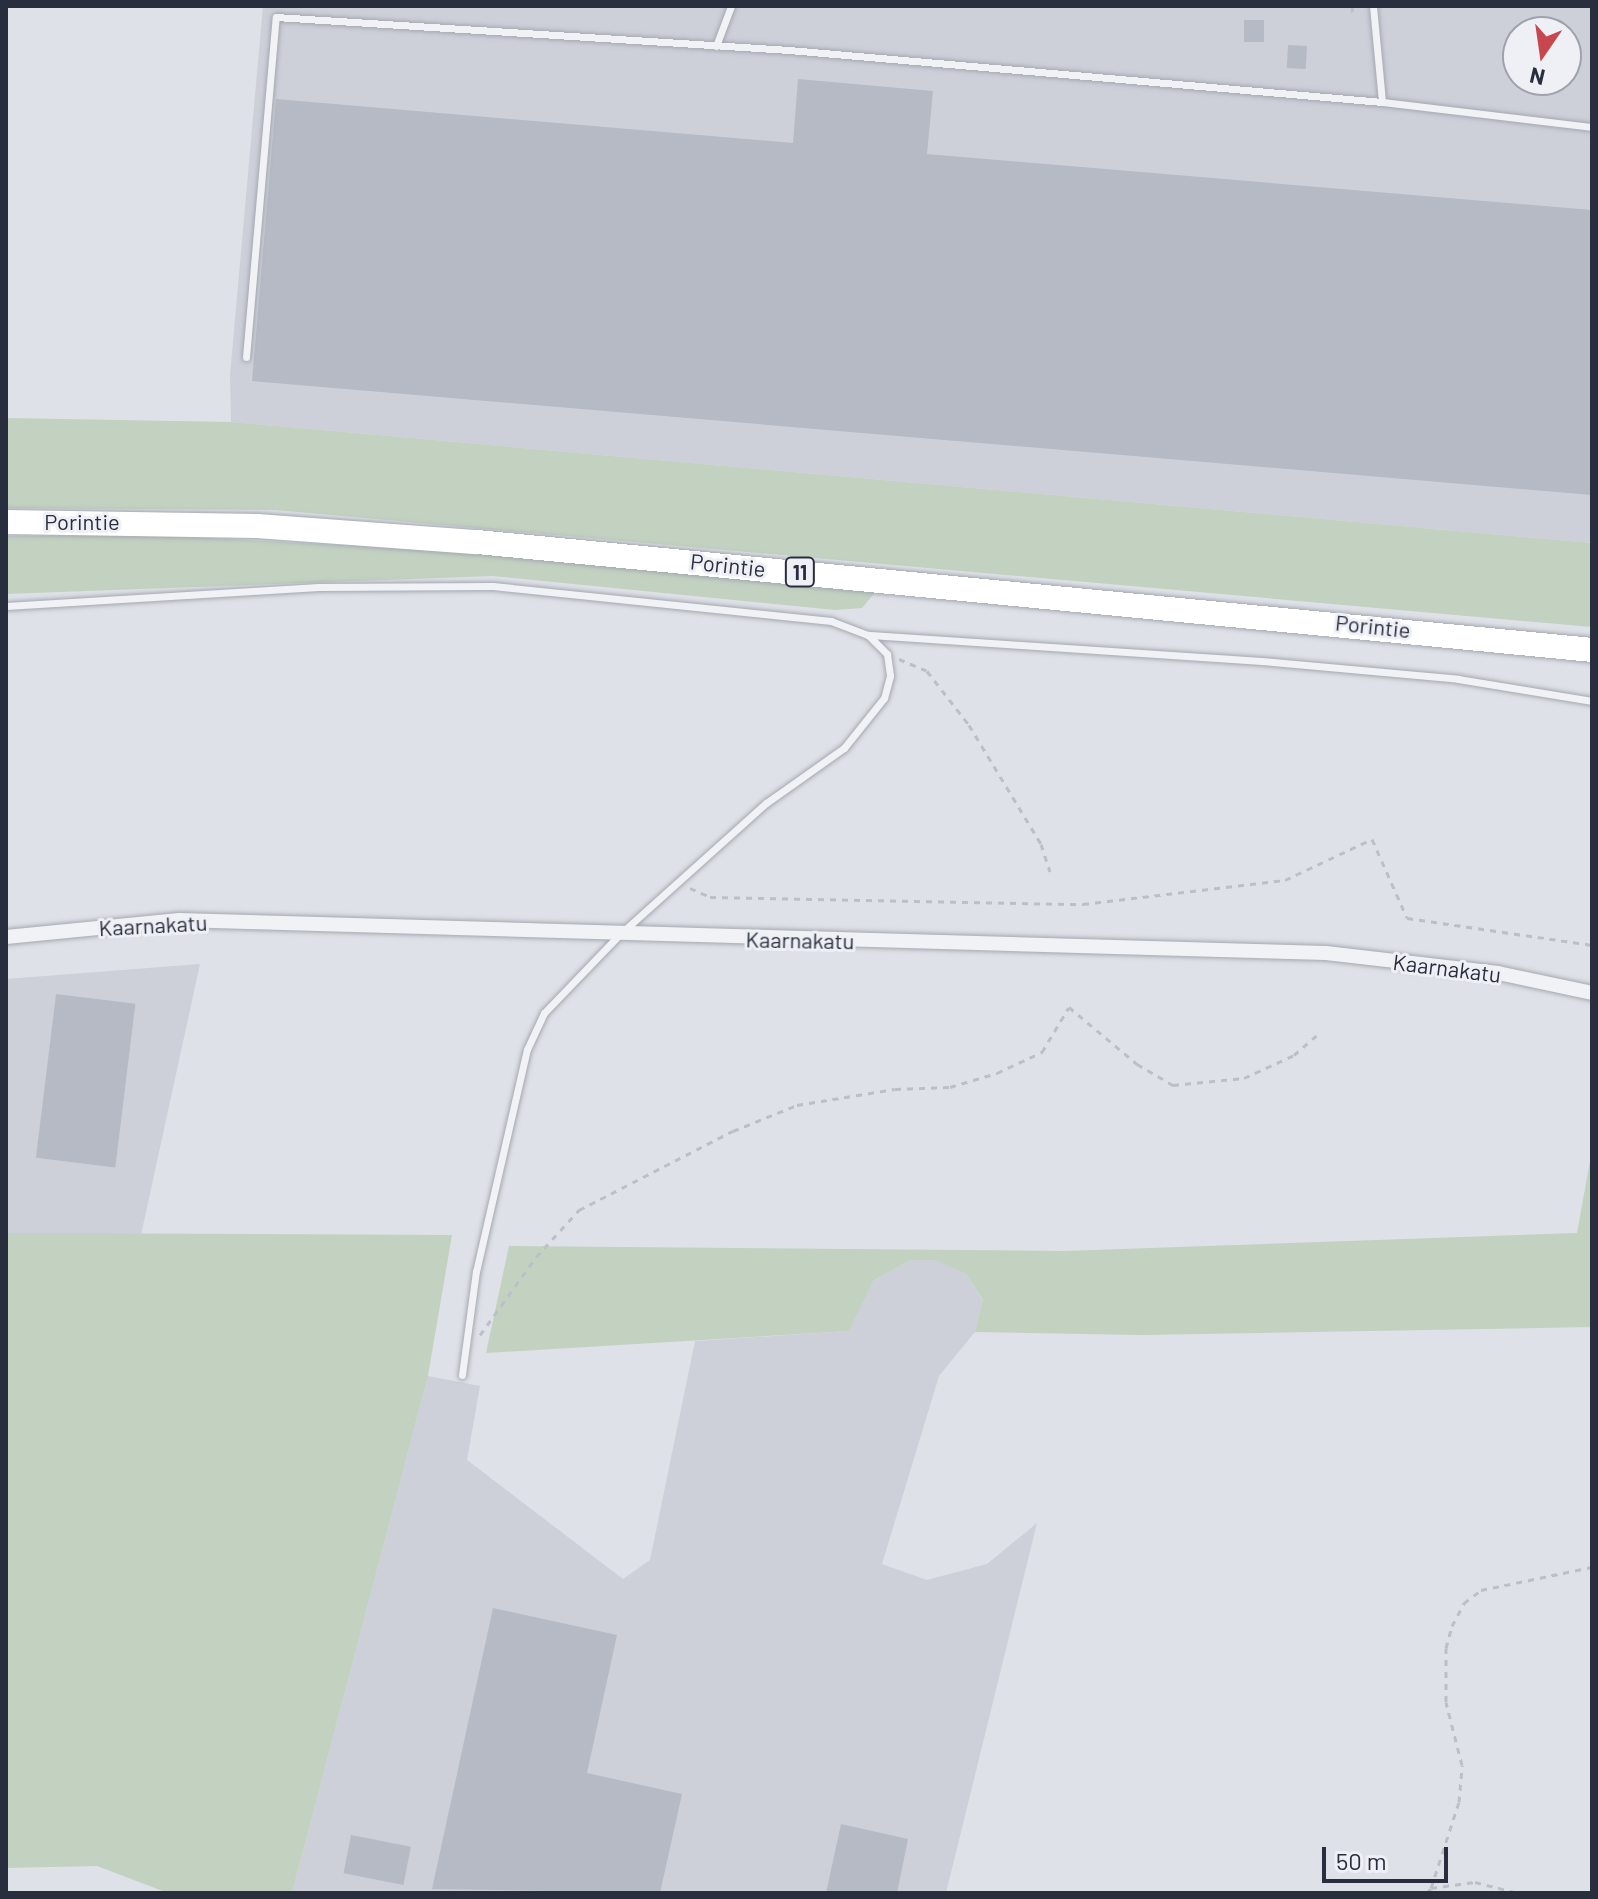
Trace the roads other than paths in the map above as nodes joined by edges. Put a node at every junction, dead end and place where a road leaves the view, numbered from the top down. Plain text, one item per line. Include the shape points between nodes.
1 (731, 6) edge
2 (1373, 6) edge
3 (716, 46) junction
4 (1382, 102) junction
5 (1592, 127) edge
6 (246, 357) dead end
7 (6, 522) edge
8 (6, 606) edge
9 (868, 635) junction
10 (1592, 650) edge
11 (1592, 701) edge
12 (619, 935) junction
13 (6, 937) edge
14 (1592, 993) edge
15 (462, 1375) dead end

1 - 3 lane
2 - 4 lane
3 - 4 lane
3 - 6 lane via 276,17
4 - 5 lane
7 - 10 highway, Porintie / 11 via 257,526 477,542
8 - 9 lane via 445,584 757,610 831,621
9 - 11 lane via 1262,661 1458,679
9 - 12 lane via 887,654 890,676 884,698 866,724 844,748 766,803
12 - 13 street, Kaarnakatu via 179,920
12 - 14 street, Kaarnakatu via 1326,953 1498,973
12 - 15 lane via 544,1013 527,1049 476,1271

